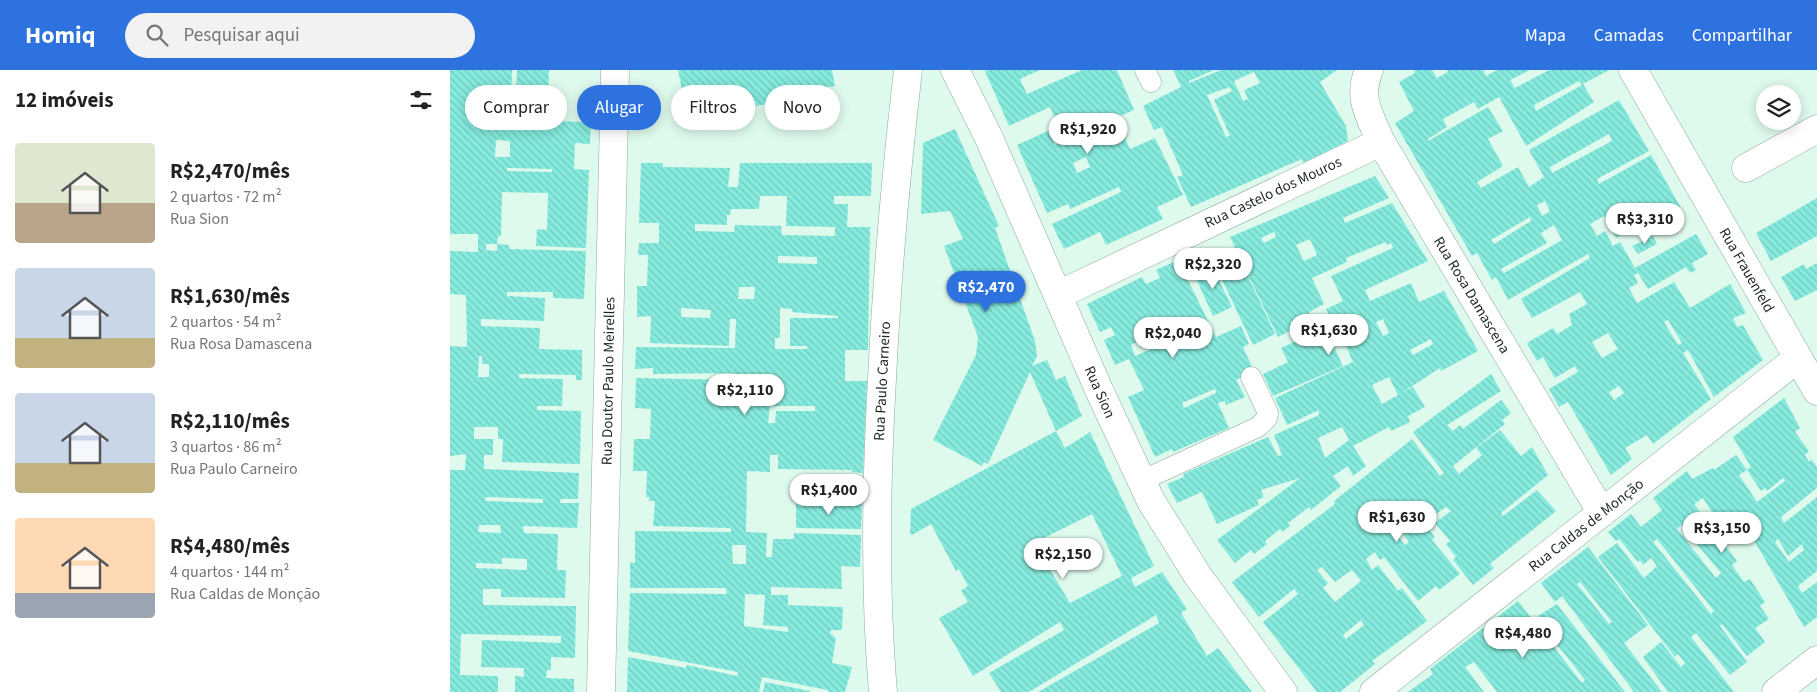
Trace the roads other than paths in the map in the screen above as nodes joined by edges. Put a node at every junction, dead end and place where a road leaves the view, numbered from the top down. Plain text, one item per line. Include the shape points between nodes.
1 (615, 70) edge
2 (908, 70) edge
3 (1369, 70) edge
4 (1633, 70) edge
5 (957, 71) edge
6 (1817, 129) edge
7 (1381, 142) junction
8 (1746, 168) dead end
9 (1058, 295) junction
10 (1798, 358) junction
11 (1251, 377) dead end
12 (1817, 391) edge
13 (1141, 481) junction
14 (1602, 513) junction
15 (1817, 660) edge
16 (601, 692) edge
17 (883, 692) edge
18 (1283, 692) edge
19 (1374, 692) edge
20 (1776, 692) edge

1 - 16 street, Rua Doutor Paulo Meirelles
2 - 17 street, Rua Paulo Carneiro via 886,300 876,483 877,623
3 - 7 street, Rua Rosa Damascena via 1364,81 1363,100
4 - 10 street, Rua Frauenfeld
5 - 9 street, Rua Sion
6 - 8 street
7 - 9 street, Rua Castelo dos Mouros
7 - 14 street, Rua Rosa Damascena
9 - 13 street, Rua Sion
10 - 12 street, Rua Frauenfeld
10 - 14 street, Rua Caldas de Monção
11 - 13 lane via 1268,413 1264,422
13 - 18 street, Rua Sion via 1198,576
14 - 19 street, Rua Caldas de Monção
15 - 20 street

